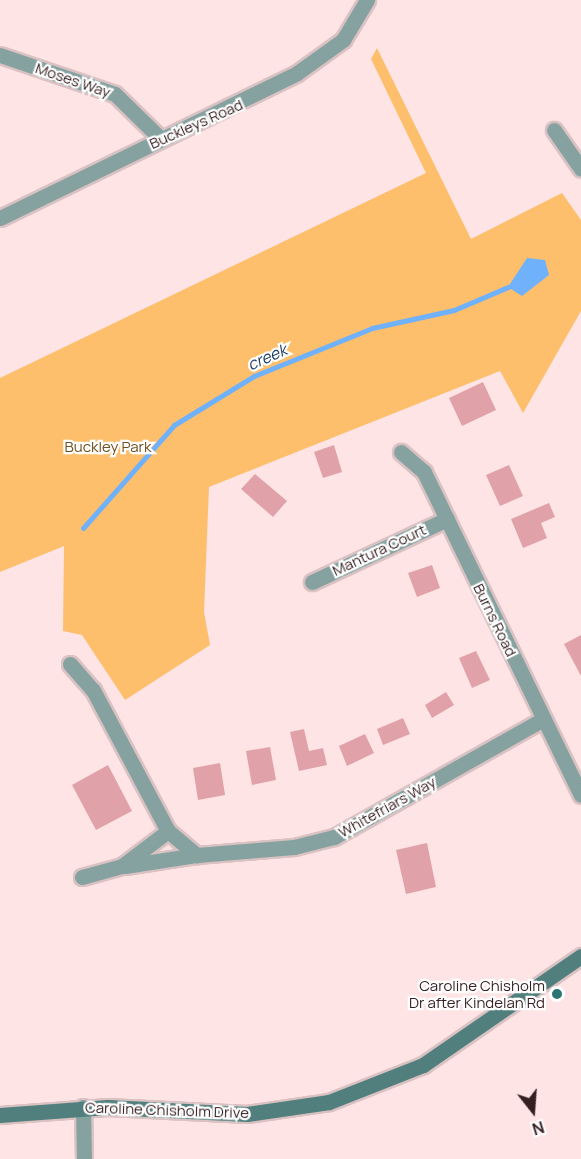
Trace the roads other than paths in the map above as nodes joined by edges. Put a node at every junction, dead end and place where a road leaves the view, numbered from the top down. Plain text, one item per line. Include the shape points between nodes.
1 (367, 0) edge
2 (0, 55) edge
3 (136, 119) junction
4 (554, 130) dead end
5 (161, 139) junction
6 (138, 150) junction
7 (581, 169) edge
8 (0, 218) edge
9 (400, 452) dead end
10 (447, 519) junction
11 (312, 582) dead end
12 (70, 664) dead end
13 (543, 719) junction
14 (581, 795) edge
15 (168, 831) junction
16 (197, 855) junction
17 (122, 866) junction
18 (82, 877) dead end
19 (581, 956) edge
20 (83, 1107) junction
21 (0, 1115) edge
22 (84, 1159) edge

1 - 5 street, Buckleys Road via 343,40 325,56 262,94
2 - 3 street, Moses Way via 107,90
3 - 5 street, Moses Way
3 - 6 street
4 - 7 street
5 - 6 street, Buckleys Road
6 - 8 street, Buckleys Road
9 - 10 street, Burns Road via 424,472
10 - 11 street, Mantura Court
10 - 13 street, Burns Road
12 - 15 street via 93,690
13 - 14 street, Burns Road
13 - 16 street, Whitefriars Way via 334,837 294,847
15 - 16 street
15 - 17 street
16 - 17 street, Whitefriars Way
17 - 18 street
19 - 20 main road, Caroline Chisholm Drive via 423,1065 329,1102 211,1115
20 - 21 main road, Caroline Chisholm Drive
20 - 22 street

